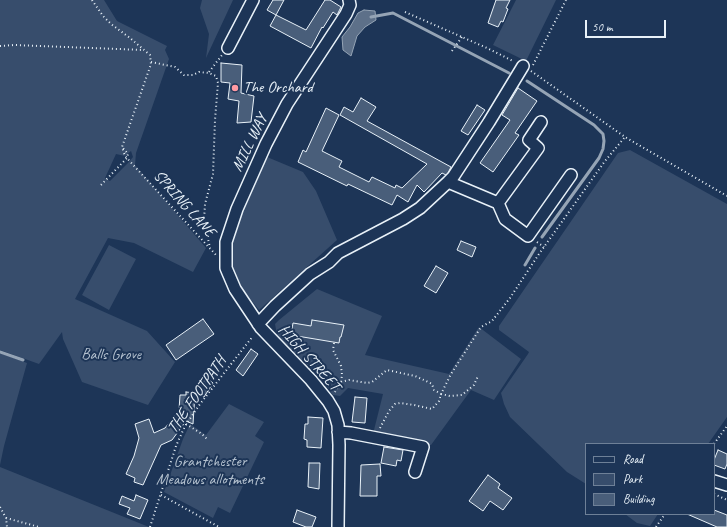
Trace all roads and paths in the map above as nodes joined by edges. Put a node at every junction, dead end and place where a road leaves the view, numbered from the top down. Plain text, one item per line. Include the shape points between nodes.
1 (92, 0) edge
2 (253, 0) edge
3 (349, 0) edge
4 (566, 0) edge
5 (405, 12) dead end
6 (462, 37) junction
7 (0, 46) edge
8 (228, 48) joint
9 (145, 50) junction
10 (452, 51) dead end
11 (151, 62) junction
12 (523, 66) joint
13 (209, 73) junction
14 (541, 122) dead end
15 (625, 137) junction
16 (126, 157) junction
17 (571, 175) dead end
18 (448, 182) junction
19 (101, 185) dead end
20 (727, 196) edge
21 (498, 203) junction
22 (210, 249) junction
23 (226, 266) junction
24 (235, 289) joint
25 (260, 326) junction
26 (334, 343) dead end
27 (478, 376) dead end
28 (341, 382) junction
29 (441, 394) junction
30 (334, 411) junction
31 (186, 424) junction
32 (727, 426) edge
33 (338, 432) junction
34 (374, 438) junction
35 (207, 439) dead end
36 (715, 443) edge
37 (418, 473) dead end
38 (715, 481) edge
39 (727, 485) edge
40 (715, 494) edge
41 (161, 496) junction
42 (727, 500) edge
43 (0, 507) edge
44 (664, 515) edge
45 (6, 518) junction
46 (337, 525) edge
47 (150, 526) edge
48 (7, 527) edge
49 (39, 527) edge
50 (219, 527) edge
51 (656, 527) edge

1 - 9 path via 111,24
2 - 8 street
3 - 23 street, MILL WAY via 350,5 346,14 287,104 266,144 237,209 226,242
4 - 15 path via 530,70
5 - 6 path
6 - 10 path
6 - 12 path
7 - 9 path via 74,46
8 - 13 path
9 - 11 path via 150,55
11 - 13 path via 175,67 184,75
11 - 16 path, SPRING LANE via 122,147
12 - 18 street
13 - 22 path via 216,76 218,83 213,174 205,204 204,220
14 - 21 street via 529,140 538,148
15 - 20 path
15 - 29 path via 605,161 510,298 492,321 481,327
16 - 19 path
16 - 22 path, SPRING LANE
17 - 21 street via 528,236 505,219
18 - 21 street
18 - 25 street via 420,208 338,253 310,274 275,306
22 - 23 path, SPRING LANE
23 - 24 street, MILL WAY
24 - 25 street, HIGH STREET
25 - 30 street, HIGH STREET via 311,380
25 - 31 path, THE FOOTPATH
26 - 28 path via 333,350 341,366
27 - 29 path via 474,385 462,395
28 - 29 path via 372,382 387,370 415,376 432,384 434,390
28 - 30 path via 333,395
29 - 34 path via 432,409 400,403 392,406
30 - 33 street, HIGH STREET
31 - 35 path
31 - 41 path, THE FOOTPATH via 176,446
32 - 36 path
33 - 34 street
33 - 46 street, HIGH STREET
34 - 37 street via 429,449
38 - 39 street
40 - 42 path
41 - 47 path, THE FOOTPATH
41 - 50 path
43 - 45 path
44 - 51 path
45 - 48 path
45 - 49 path

